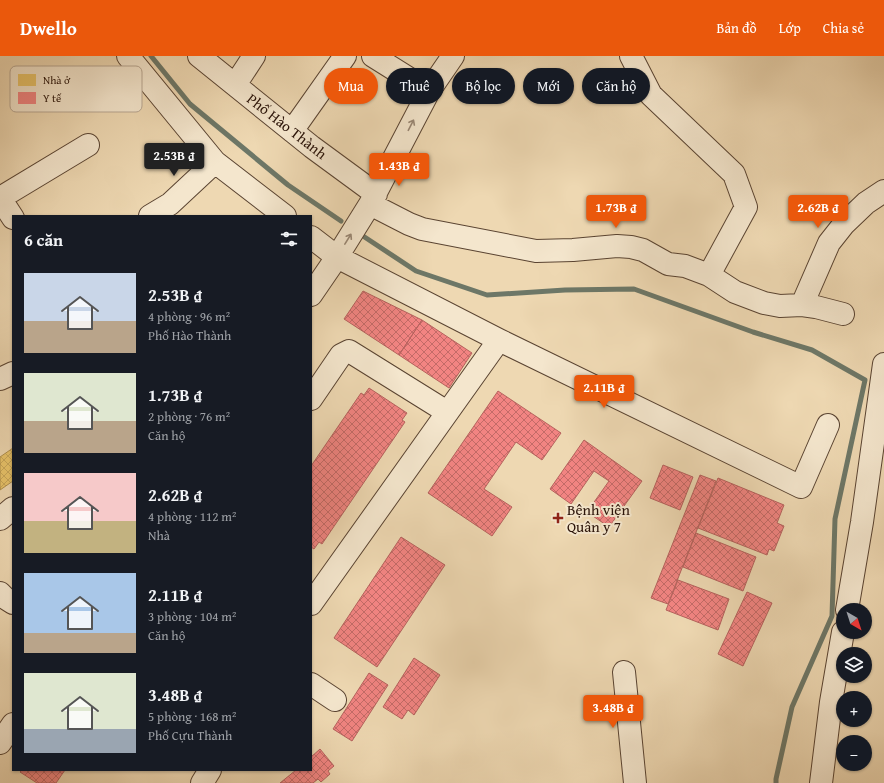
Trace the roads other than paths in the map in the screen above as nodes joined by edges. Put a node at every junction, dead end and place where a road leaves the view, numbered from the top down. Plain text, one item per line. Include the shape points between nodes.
1 (128, 56) edge
2 (199, 56) edge
3 (254, 56) edge
4 (345, 56) edge
5 (373, 56) edge
6 (453, 56) edge
7 (631, 56) edge
8 (136, 66) edge
9 (392, 68) edge
10 (444, 69) edge
11 (142, 73) edge
12 (235, 84) junction
13 (422, 104) edge
14 (292, 131) junction
15 (88, 145) dead end
16 (215, 162) junction
17 (884, 190) edge
18 (0, 198) edge
19 (373, 199) junction
20 (152, 215) edge
21 (284, 215) edge
22 (12, 216) edge
23 (312, 238) edge
24 (337, 257) junction
25 (709, 275) junction
26 (312, 294) edge
27 (802, 305) junction
28 (843, 314) dead end
29 (499, 340) junction
30 (884, 364) edge
31 (12, 373) edge
32 (0, 379) edge
33 (312, 398) edge
34 (447, 412) junction
35 (828, 425) dead end
36 (12, 509) edge
37 (0, 519) edge
38 (313, 597) edge
39 (848, 603) edge
40 (842, 639) edge
41 (624, 672) dead end
42 (312, 685) edge
43 (335, 700) dead end
44 (12, 725) edge
45 (0, 743) edge
46 (209, 771) edge
47 (202, 783) edge
48 (635, 783) edge
49 (821, 783) edge

1 - 8 street
2 - 12 street, Phố Hào Thành
3 - 12 street
4 - 14 street
5 - 9 street
6 - 10 street
7 - 25 street via 650,94 734,174 746,207
11 - 16 street
12 - 14 street, Phố Hào Thành
19 -> 13 street
14 - 19 street, Phố Hào Thành
15 - 18 street
16 - 20 street via 170,204
16 - 21 street
17 - 27 street via 866,203 828,243
18 - 22 street
24 -> 19 street
19 - 25 street, Phố Hào Thành via 409,224 422,229 536,251 630,247 643,250 668,264 685,266
23 - 24 street
24 - 26 street
24 - 29 street
25 - 27 street, Phố Hào Thành via 735,292 764,303 780,306
27 - 28 street, Phố Hào Thành
29 - 34 street
29 - 35 street via 801,487
30 - 39 street
31 - 32 street
33 - 34 street via 341,355 349,351
34 - 38 street
36 - 37 street
40 - 49 street
41 - 48 street
42 - 43 street
44 - 45 street
46 - 47 street

